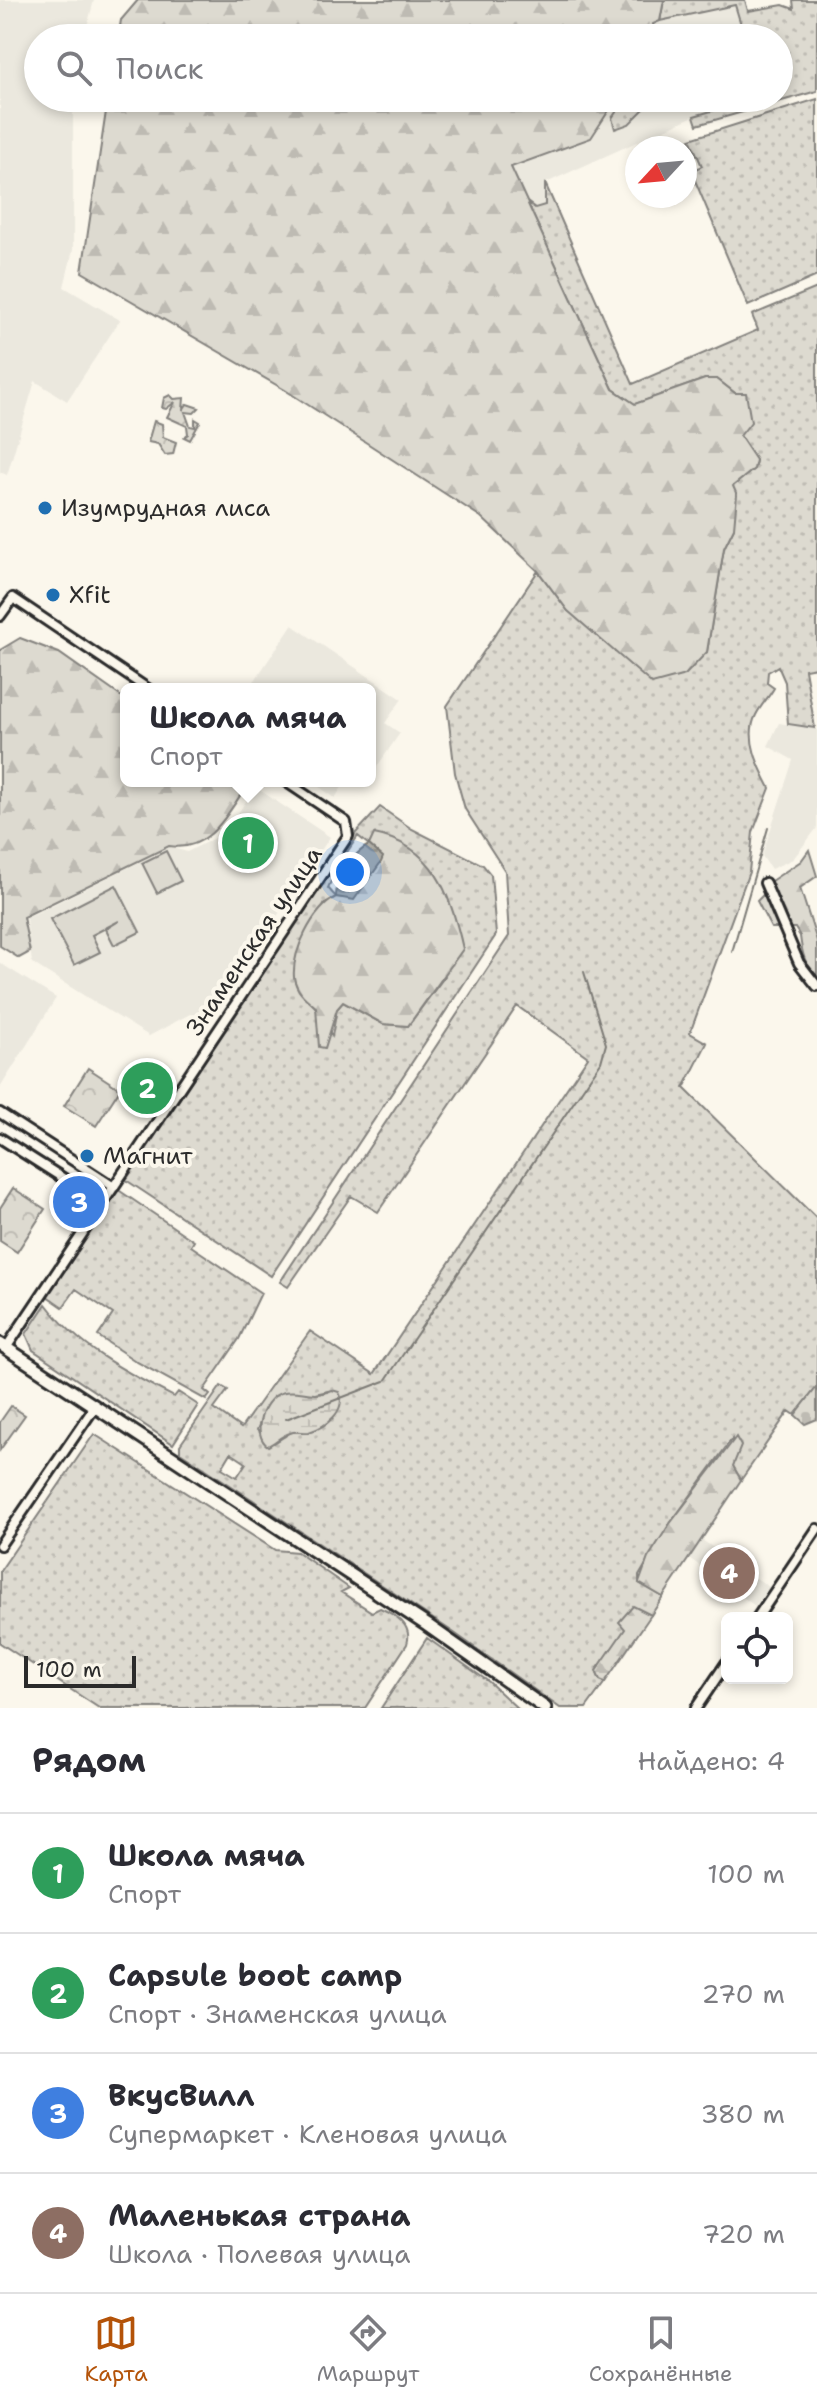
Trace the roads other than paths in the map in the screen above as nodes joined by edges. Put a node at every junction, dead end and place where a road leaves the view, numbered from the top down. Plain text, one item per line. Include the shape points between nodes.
1 (0, 616) edge
2 (139, 683) edge
3 (294, 787) edge
4 (765, 883) dead end
5 (817, 986) edge
6 (0, 1113) edge
7 (0, 1138) edge
8 (114, 1187) junction
9 (102, 1203) junction
10 (3, 1346) edge
11 (94, 1408) junction
12 (817, 1529) edge
13 (0, 1545) edge
14 (761, 1612) edge
15 (721, 1671) edge
16 (545, 1708) edge
17 (696, 1708) edge

1 - 2 street via 13,598
3 - 8 street, Знаменская улица via 346,822 348,836
4 - 5 street via 799,963
6 - 8 street
7 - 9 street
8 - 9 street, Знаменская улица
9 - 10 street, Знаменская улица
10 - 11 street
11 - 13 street
11 - 16 street
12 - 14 street
15 - 17 street

